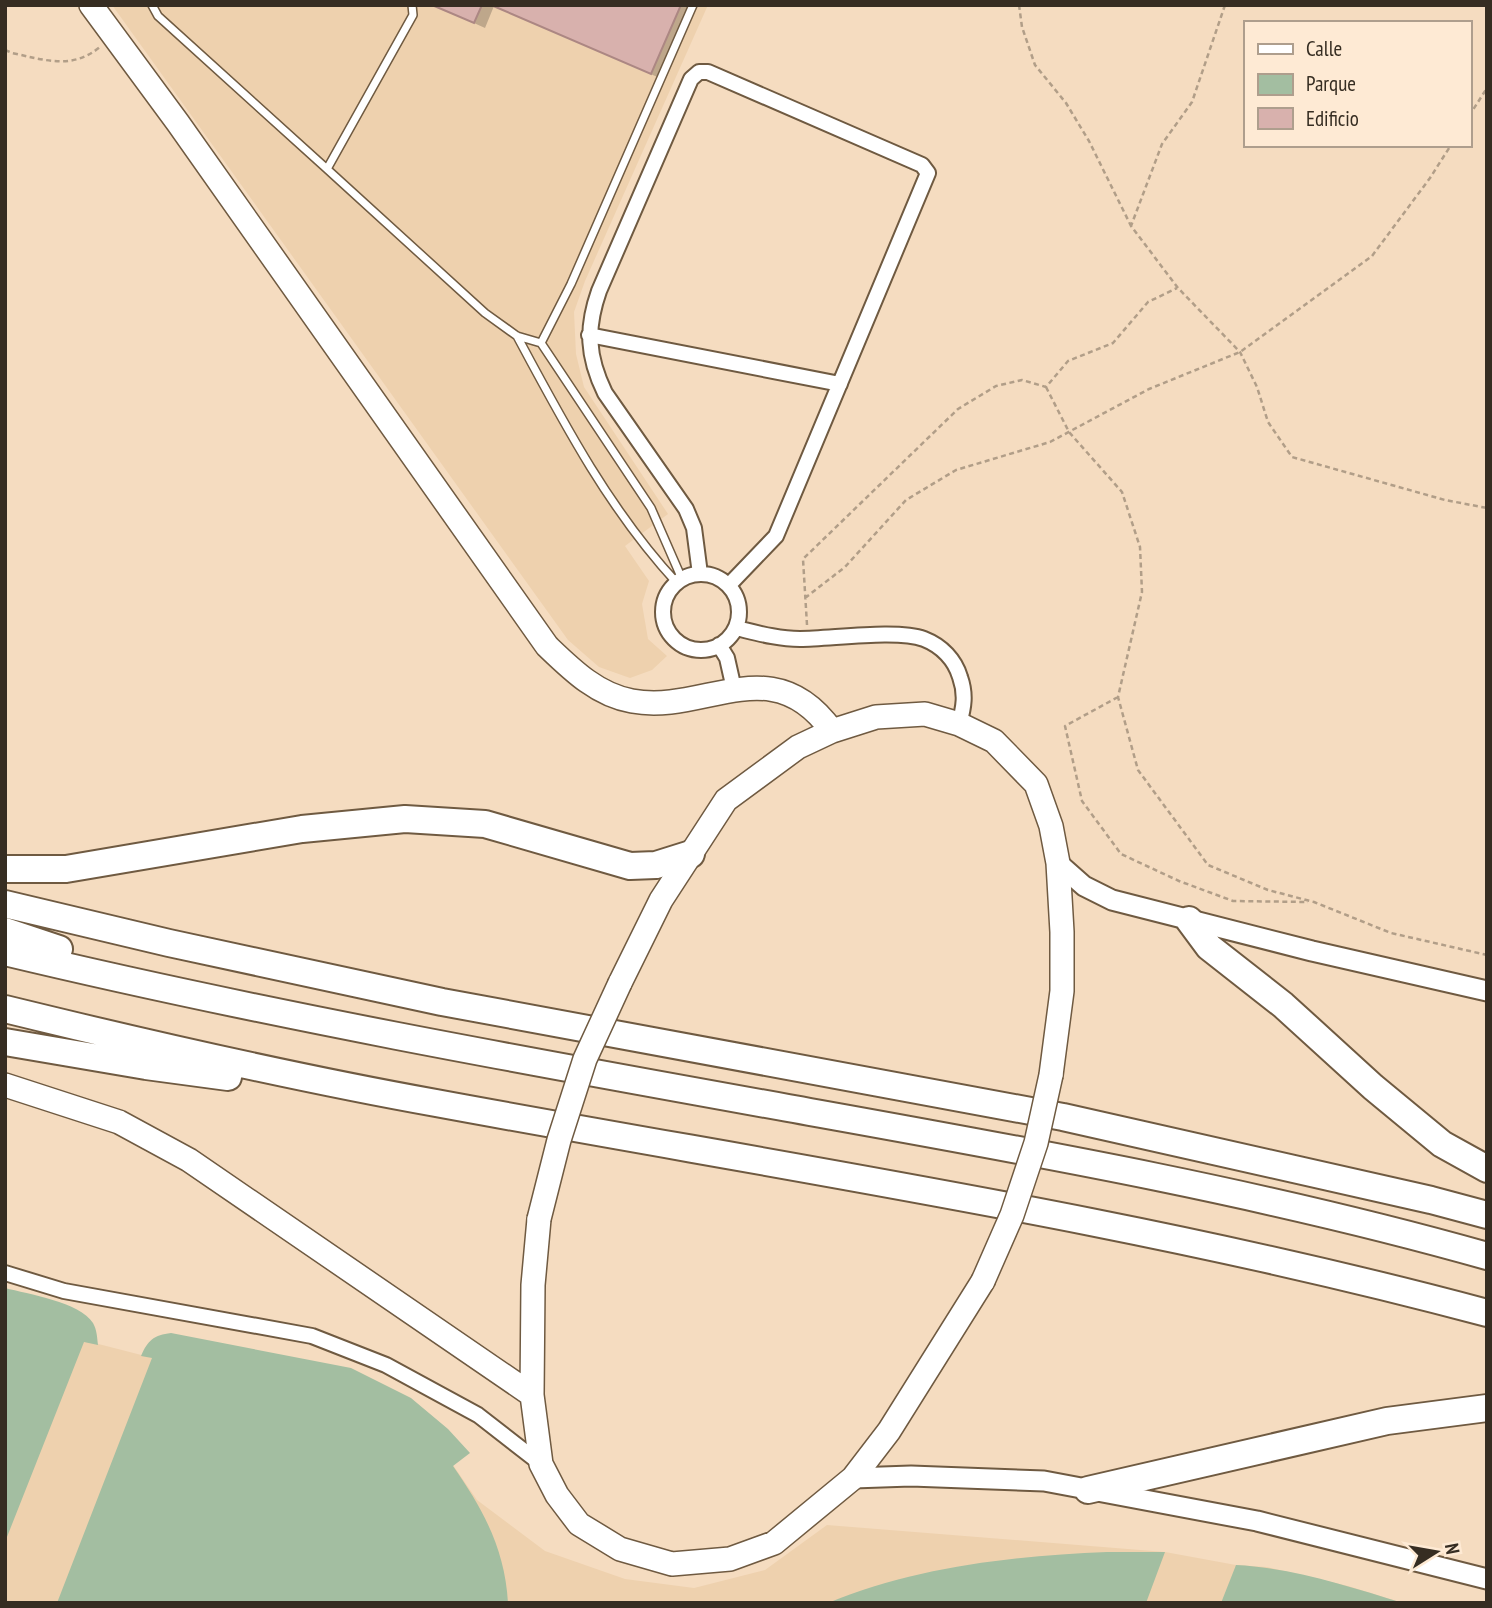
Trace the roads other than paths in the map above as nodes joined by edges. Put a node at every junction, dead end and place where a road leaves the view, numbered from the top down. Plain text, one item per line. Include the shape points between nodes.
1 (91, 5) edge
2 (152, 5) edge
3 (412, 5) edge
4 (693, 5) edge
5 (327, 169) junction
6 (589, 335) junction
7 (517, 336) junction
8 (541, 343) junction
9 (840, 384) junction
10 (700, 573) junction
11 (679, 581) junction
12 (729, 585) junction
13 (736, 628) junction
14 (719, 645) junction
15 (734, 689) junction
16 (959, 724) junction
17 (832, 731) junction
18 (691, 855) junction
19 (1058, 863) junction
20 (5, 869) edge
21 (5, 904) edge
22 (1189, 920) junction
23 (5, 931) edge
24 (5, 952) edge
25 (159, 987) junction
26 (1487, 991) edge
27 (5, 1009) edge
28 (5, 1042) edge
29 (5, 1086) edge
30 (431, 1102) junction
31 (1487, 1170) edge
32 (1487, 1215) edge
33 (1487, 1256) edge
34 (5, 1273) edge
35 (1487, 1313) edge
36 (532, 1395) junction
37 (1487, 1408) edge
38 (541, 1464) junction
39 (853, 1478) junction
40 (1088, 1490) junction
41 (1487, 1579) edge

1 - 15 main road via 547,646 576,674 628,701 676,703
2 - 5 lane via 158,16
3 - 5 lane via 413,15
4 - 8 lane
5 - 7 lane via 485,313
6 - 9 street
6 - 9 street via 599,291 691,79 708,72 922,165 928,173
6 - 10 street via 605,393 694,528
7 - 8 lane
7 - 11 lane via 581,452 653,557
8 - 11 lane via 650,508
9 - 12 street via 776,536
10 - 11 street
10 - 12 street
11 - 14 street via 664,604 667,628 674,638 695,649
12 - 13 street via 739,606
13 - 14 street
13 - 16 street via 778,638 906,635 925,639 946,652 958,671 964,689
14 - 15 street
15 - 17 main road via 789,694 821,716
16 - 17 main road via 925,714 876,718
16 - 19 main road via 994,741 1036,784
17 - 18 main road via 798,747 726,800
18 - 20 highway via 656,865 630,866 485,824 405,819 302,828 66,869
18 - 36 main road, bridge via 661,900 584,1059 559,1140 539,1219
19 - 22 street via 1084,886 1112,900
19 - 39 main road, bridge via 1062,991 1036,1143 983,1281 889,1431
21 - 32 highway via 442,1003 1063,1117
22 - 26 street
22 - 31 highway via 1209,947 1283,1005 1373,1087 1442,1144
23 - 25 highway
24 - 25 highway
25 - 33 highway via 436,1045 1235,1193
27 - 30 highway via 148,1044
28 - 30 highway via 146,1066
29 - 36 main road via 119,1122 189,1160
30 - 35 highway via 1042,1211 1226,1248
34 - 38 street via 64,1291 312,1336 386,1365 478,1415
36 - 38 main road
37 - 40 highway via 1387,1421
38 - 39 main road via 579,1524 620,1549 672,1564 730,1559 774,1543
39 - 40 street via 1044,1482
40 - 41 street via 1257,1521

